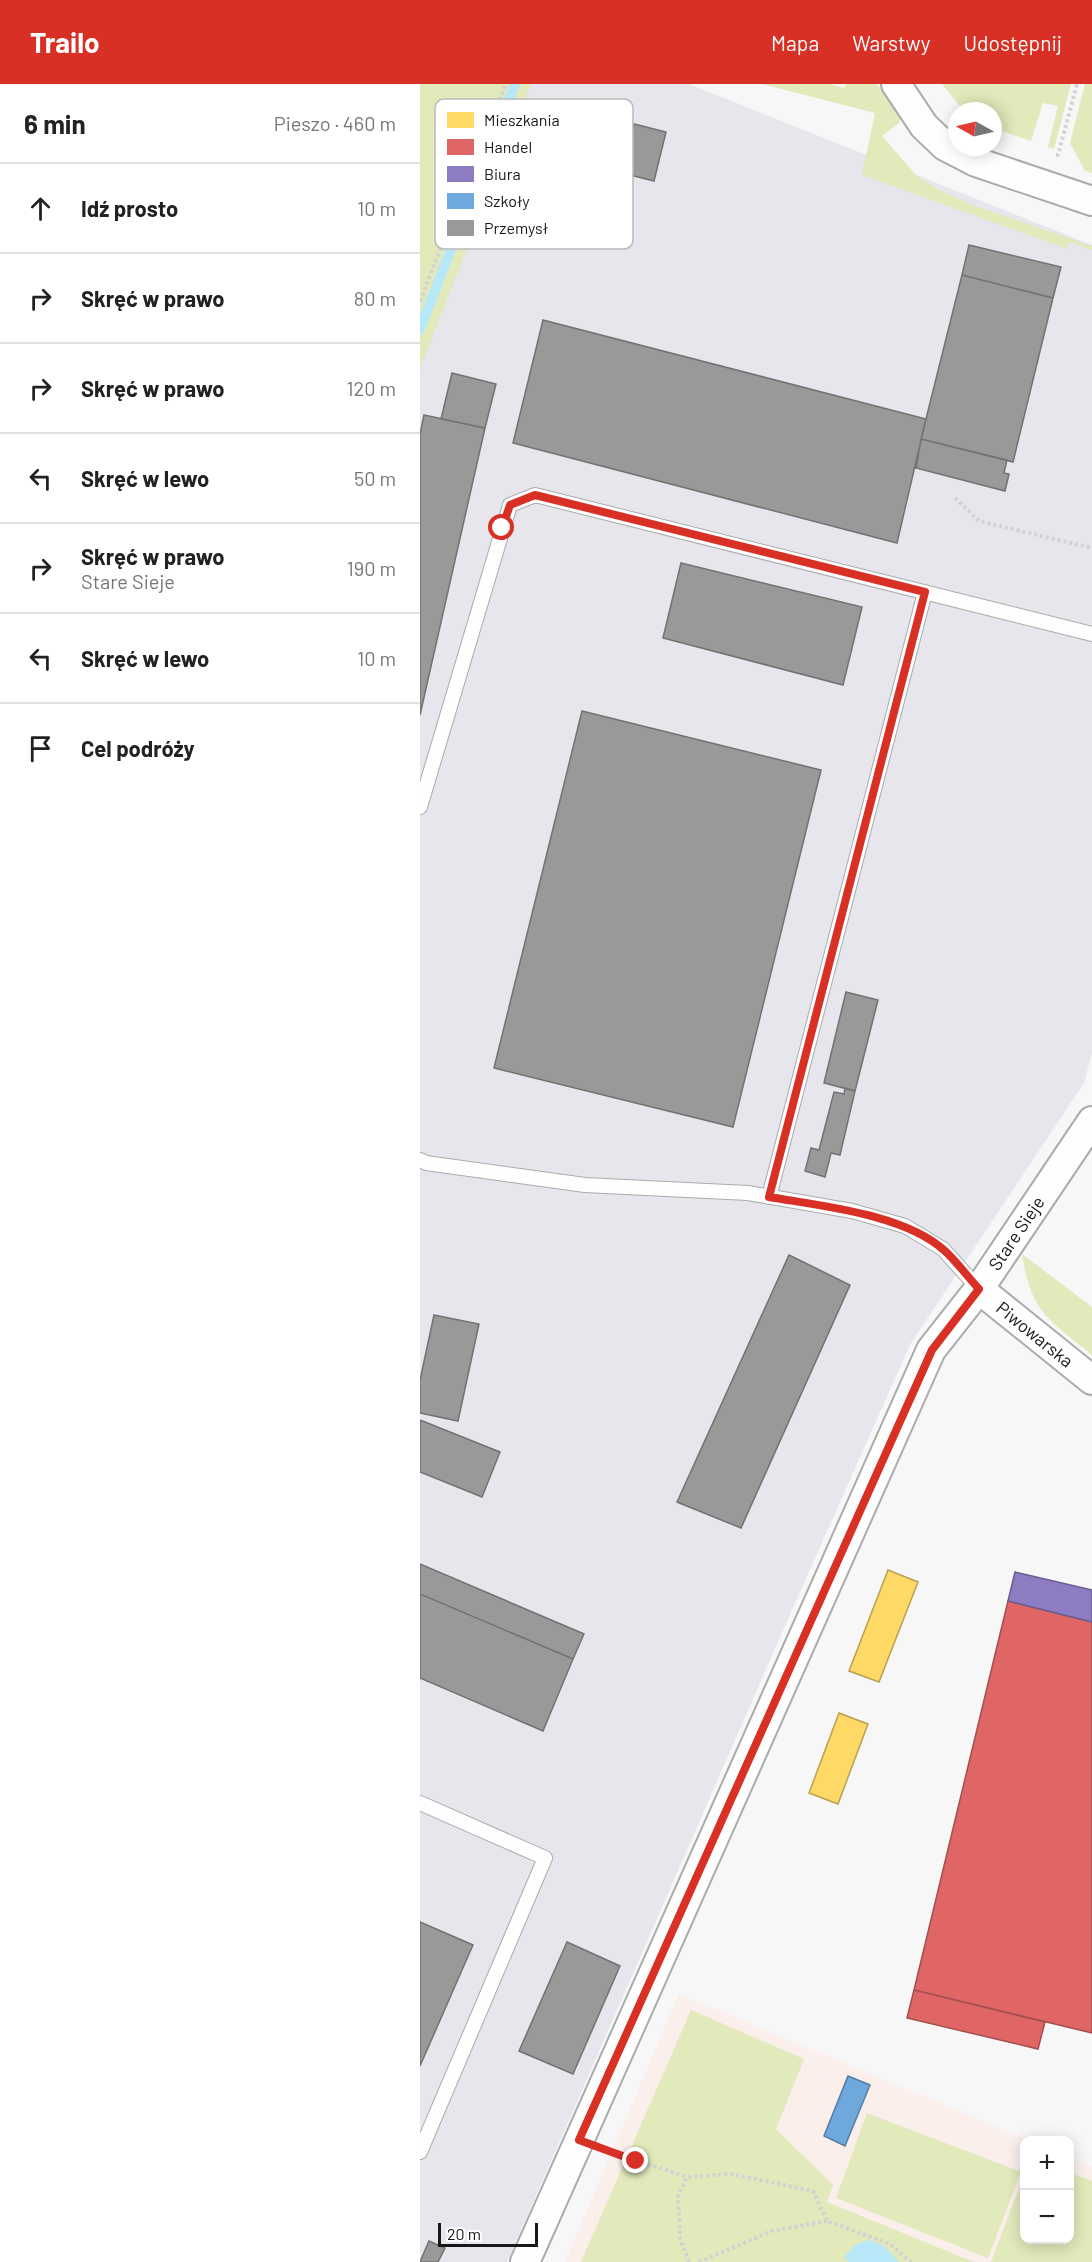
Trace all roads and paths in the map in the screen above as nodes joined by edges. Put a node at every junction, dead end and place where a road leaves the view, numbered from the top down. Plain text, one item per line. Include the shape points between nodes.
1 (506, 84) edge
2 (896, 84) edge
3 (1077, 84) edge
4 (500, 99) edge
5 (1047, 152) dead end
6 (1092, 201) edge
7 (441, 249) edge
8 (420, 302) edge
9 (955, 498) dead end
10 (1092, 548) edge
11 (925, 592) junction
12 (1092, 634) edge
13 (420, 807) edge
14 (1092, 1121) edge
15 (420, 1160) edge
16 (769, 1197) junction
17 (979, 1289) junction
18 (1092, 1380) edge
19 (420, 1803) edge
20 (579, 2140) junction
21 (420, 2152) edge
22 (687, 2177) junction
23 (827, 2221) junction
24 (525, 2262) edge
25 (689, 2262) edge
26 (699, 2262) edge
27 (912, 2262) edge

1 - 4 path
2 - 6 street via 924,126 945,146 976,162
3 - 5 path via 1058,155
7 - 8 path
9 - 10 path via 979,520
11 - 12 lane
11 - 13 lane via 535,495 510,505
11 - 16 lane
14 - 17 street, Stare Sieje
15 - 16 lane via 585,1185
16 - 17 lane via 852,1211 905,1226 944,1250
17 - 18 street, Piwowarska
17 - 20 street, Stare Sieje via 932,1350
19 - 21 lane via 545,1858
20 - 22 path
20 - 24 street, Stare Sieje
22 - 23 path via 732,2174 813,2192
22 - 25 path via 678,2196 680,2238
23 - 26 path via 772,2231
23 - 27 path via 890,2244

